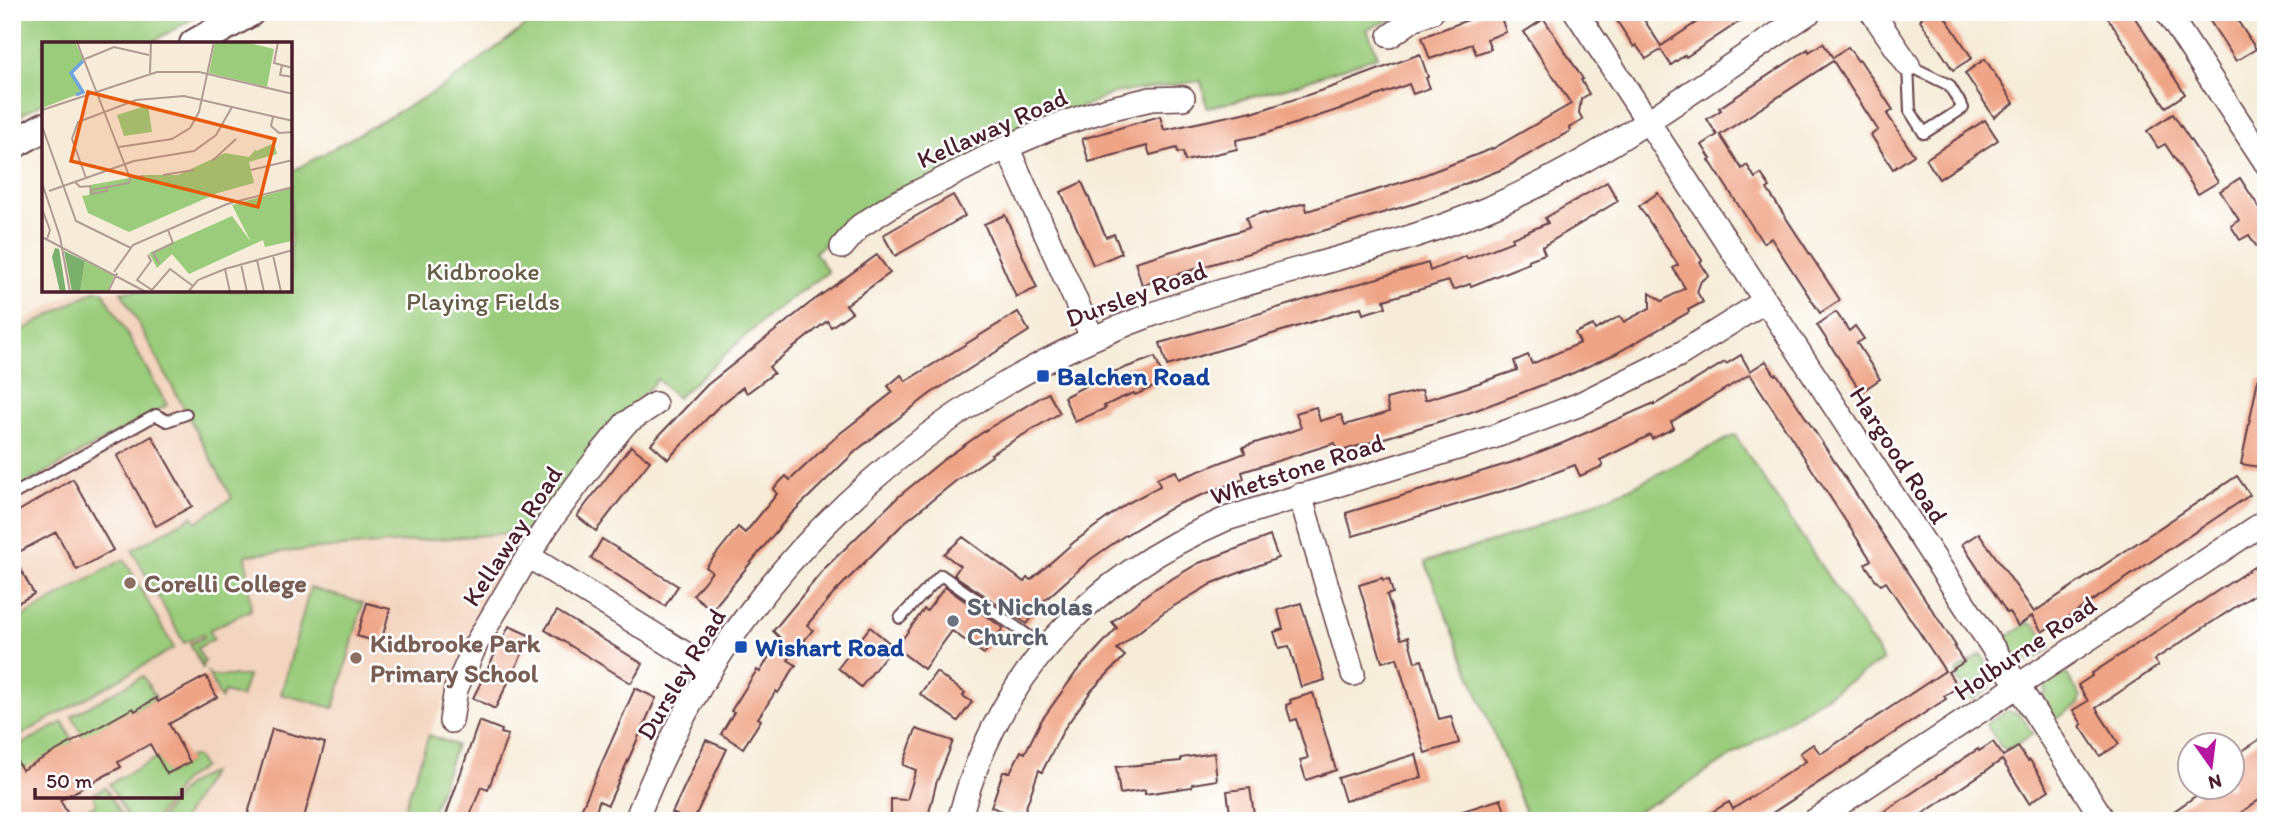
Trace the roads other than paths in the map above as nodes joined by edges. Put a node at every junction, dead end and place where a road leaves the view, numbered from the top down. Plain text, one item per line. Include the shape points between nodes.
1 (250, 12) edge
2 (1432, 12) edge
3 (1576, 12) edge
4 (1810, 12) edge
5 (1872, 12) edge
6 (2167, 12) edge
7 (1390, 36) dead end
8 (198, 42) edge
9 (1908, 65) junction
10 (1183, 99) dead end
11 (1646, 121) junction
12 (42, 128) edge
13 (12, 145) edge
14 (1007, 147) junction
15 (2266, 163) edge
16 (842, 247) dead end
17 (1765, 301) junction
18 (1092, 337) junction
19 (655, 404) dead end
20 (186, 414) dead end
21 (12, 495) edge
22 (1300, 495) junction
23 (2266, 521) edge
24 (528, 556) junction
25 (900, 618) dead end
26 (1046, 648) junction
27 (710, 669) junction
28 (1353, 674) dead end
29 (2018, 686) junction
30 (451, 721) dead end
31 (636, 821) edge
32 (960, 821) edge
33 (1814, 821) edge
34 (2104, 821) edge

1 - 8 street
2 - 7 street
3 - 11 street
4 - 11 street, Dursley Road
5 - 9 street
6 - 15 street
9 - 9 lane via 1949,85 1963,108 1924,134 1910,111
10 - 14 street, Kellaway Road via 1151,99 1108,109
11 - 17 street, Hargood Road
11 - 18 street, Dursley Road via 1552,178 1441,228 1152,314
12 - 13 street
14 - 16 street, Kellaway Road via 894,204 860,226
14 - 18 street
17 - 22 street, Whetstone Road via 1679,355 1578,405 1493,437
17 - 29 street, Hargood Road via 1958,584
18 - 27 street, Dursley Road via 986,394 887,466 792,560
19 - 24 street, Kellaway Road via 626,423
20 - 21 lane via 167,421 156,415
22 - 26 street, Whetstone Road via 1183,537 1143,561 1112,582
22 - 28 street
23 - 29 street, Holburne Road
24 - 27 street
24 - 30 street, Kellaway Road via 476,644 456,689
25 - 26 lane via 942,575
26 - 32 street, Whetstone Road via 985,744
27 - 31 street, Dursley Road
29 - 33 street, Holburne Road
29 - 34 street, Hargood Road

